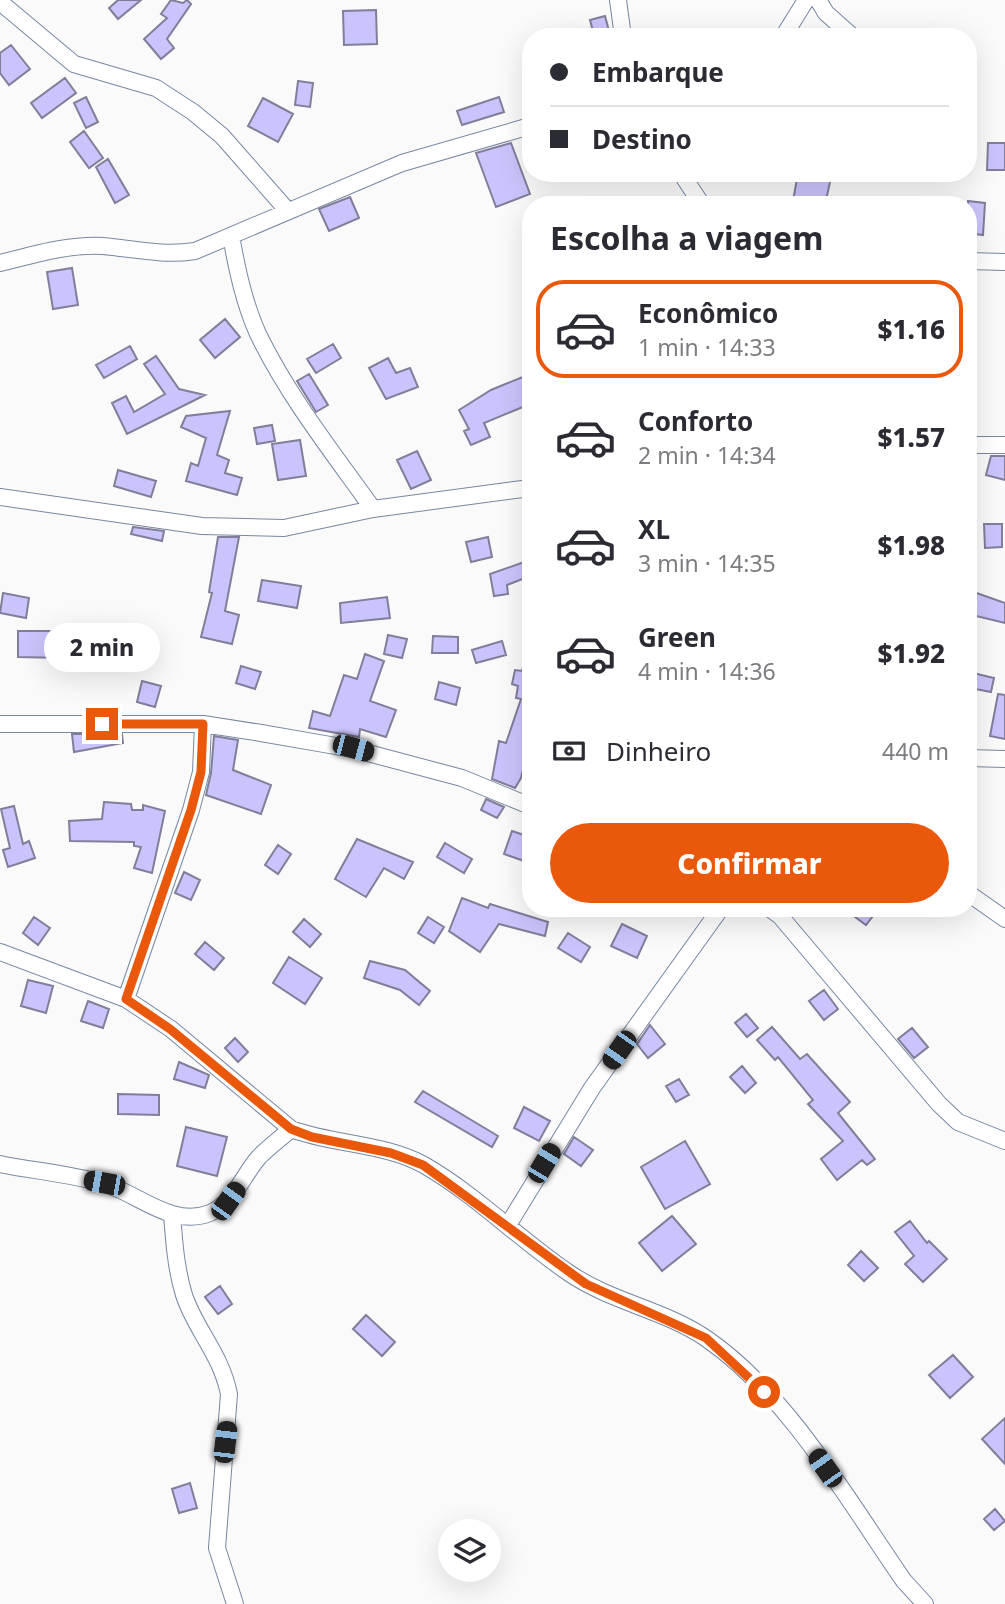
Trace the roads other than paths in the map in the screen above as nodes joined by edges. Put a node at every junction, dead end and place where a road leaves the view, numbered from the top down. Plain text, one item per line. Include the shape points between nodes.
1 (618, 0) edge
2 (806, 0) edge
3 (818, 0) edge
4 (0, 2) edge
5 (622, 28) edge
6 (789, 28) edge
7 (843, 28) edge
8 (522, 128) edge
9 (286, 210) junction
10 (232, 236) junction
11 (977, 261) edge
12 (1005, 262) edge
13 (0, 263) edge
14 (977, 445) edge
15 (1005, 445) edge
16 (522, 489) edge
17 (0, 497) edge
18 (373, 509) junction
19 (0, 724) edge
20 (203, 724) junction
21 (977, 758) edge
22 (1005, 759) edge
23 (522, 803) edge
24 (977, 899) edge
25 (715, 917) edge
26 (781, 917) edge
27 (1005, 919) edge
28 (0, 952) edge
29 (126, 999) junction
30 (291, 1129) junction
31 (1005, 1141) edge
32 (0, 1164) edge
33 (172, 1214) junction
34 (508, 1225) junction
35 (235, 1604) edge
36 (925, 1604) edge

1 - 5 street
2 - 6 street
3 - 7 street
4 - 9 street via 74,64 156,88 193,112 222,136
8 - 9 street via 402,163
9 - 10 street
10 - 13 street via 174,255 101,246
10 - 18 street via 239,279 258,334
11 - 12 street
14 - 15 street
16 - 18 street
17 - 18 street via 240,529 284,528
19 - 20 street
20 - 23 street via 353,748 462,778
20 - 29 street via 201,772 191,810
21 - 22 street
24 - 27 street
25 - 34 street via 592,1088
26 - 31 street via 939,1104 958,1122
28 - 29 street
29 - 30 street via 170,1029
30 - 33 street via 259,1157 228,1201 211,1213
30 - 34 street via 423,1165
32 - 33 street via 104,1183
33 - 35 street via 184,1297 225,1375 229,1394 218,1548
34 - 36 street via 586,1284 706,1338 734,1361 793,1423

